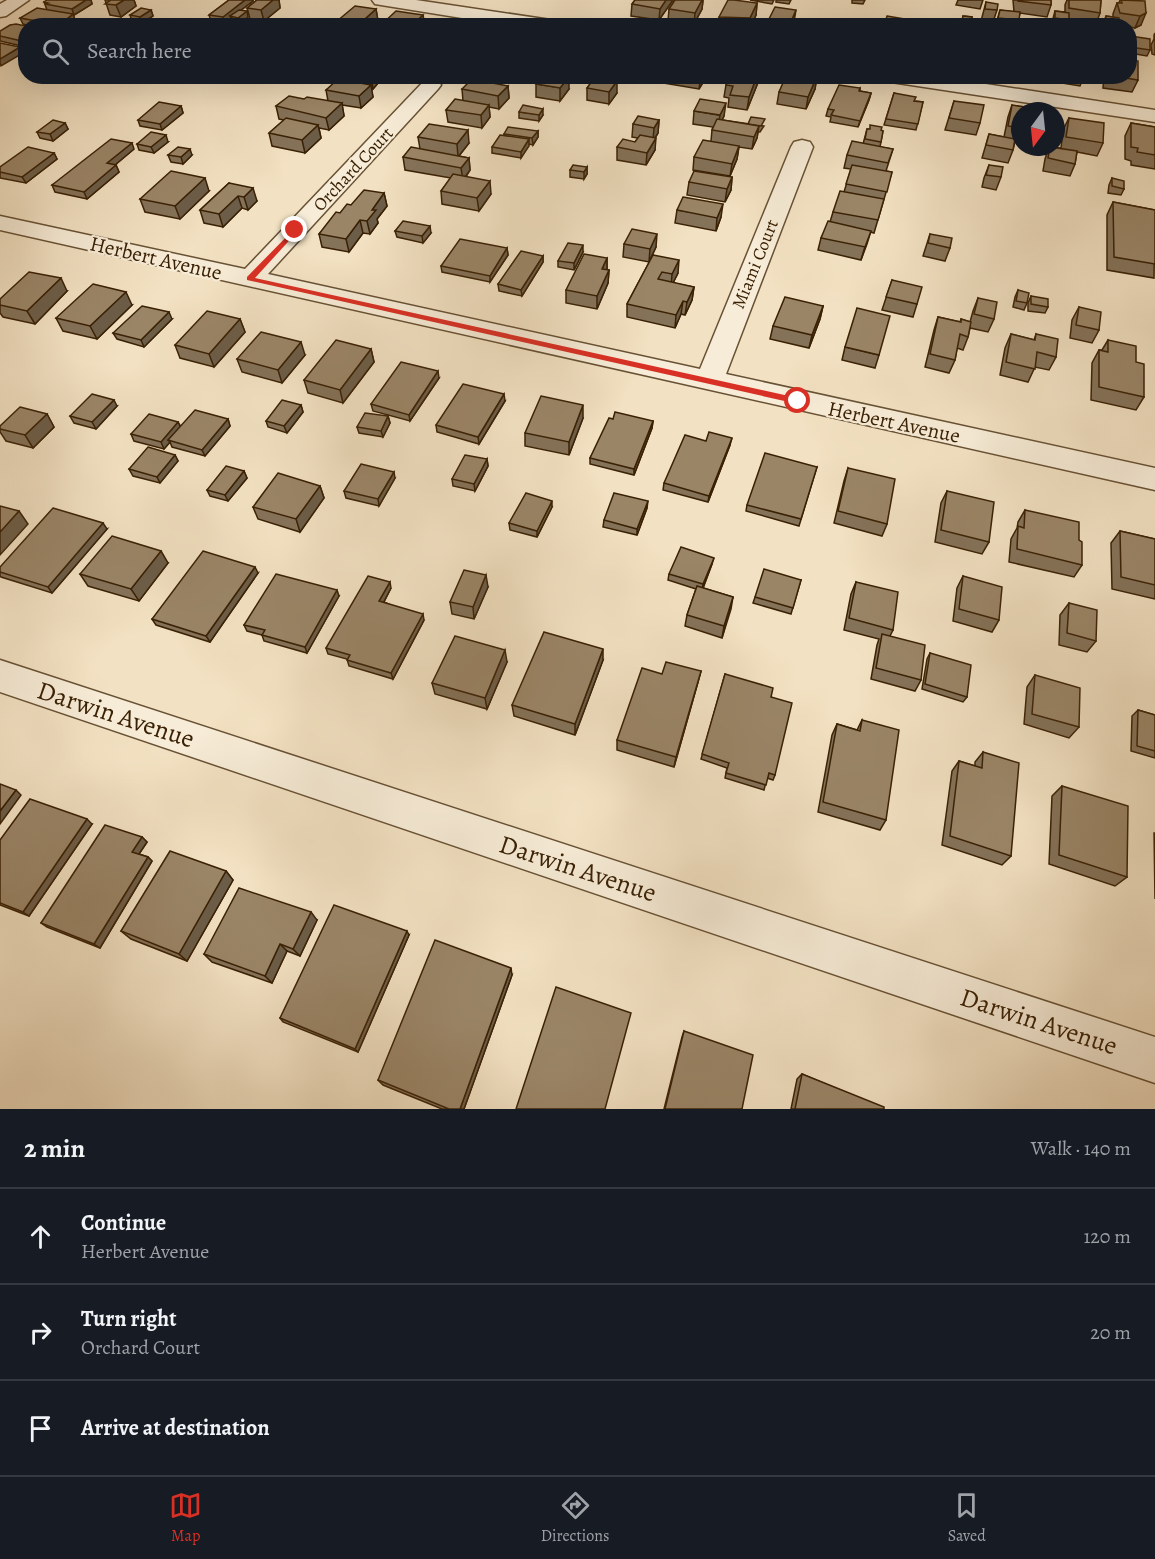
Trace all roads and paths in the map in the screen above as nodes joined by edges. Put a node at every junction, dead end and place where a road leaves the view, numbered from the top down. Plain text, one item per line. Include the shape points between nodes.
1 (20, 0) edge
2 (381, 0) edge
3 (0, 12) edge
4 (499, 18) edge
5 (944, 84) edge
6 (431, 85) dead end
7 (1155, 116) edge
8 (802, 147) dead end
9 (0, 223) edge
10 (249, 279) junction
11 (709, 382) junction
12 (1155, 479) edge
13 (0, 676) edge
14 (1155, 1060) edge

1 - 3 street
2 - 4 street
5 - 7 street
6 - 10 street, Orchard Court
8 - 11 street, Miami Court
9 - 10 street, Herbert Avenue
10 - 11 street, Herbert Avenue
11 - 12 street, Herbert Avenue
13 - 14 street, Darwin Avenue

